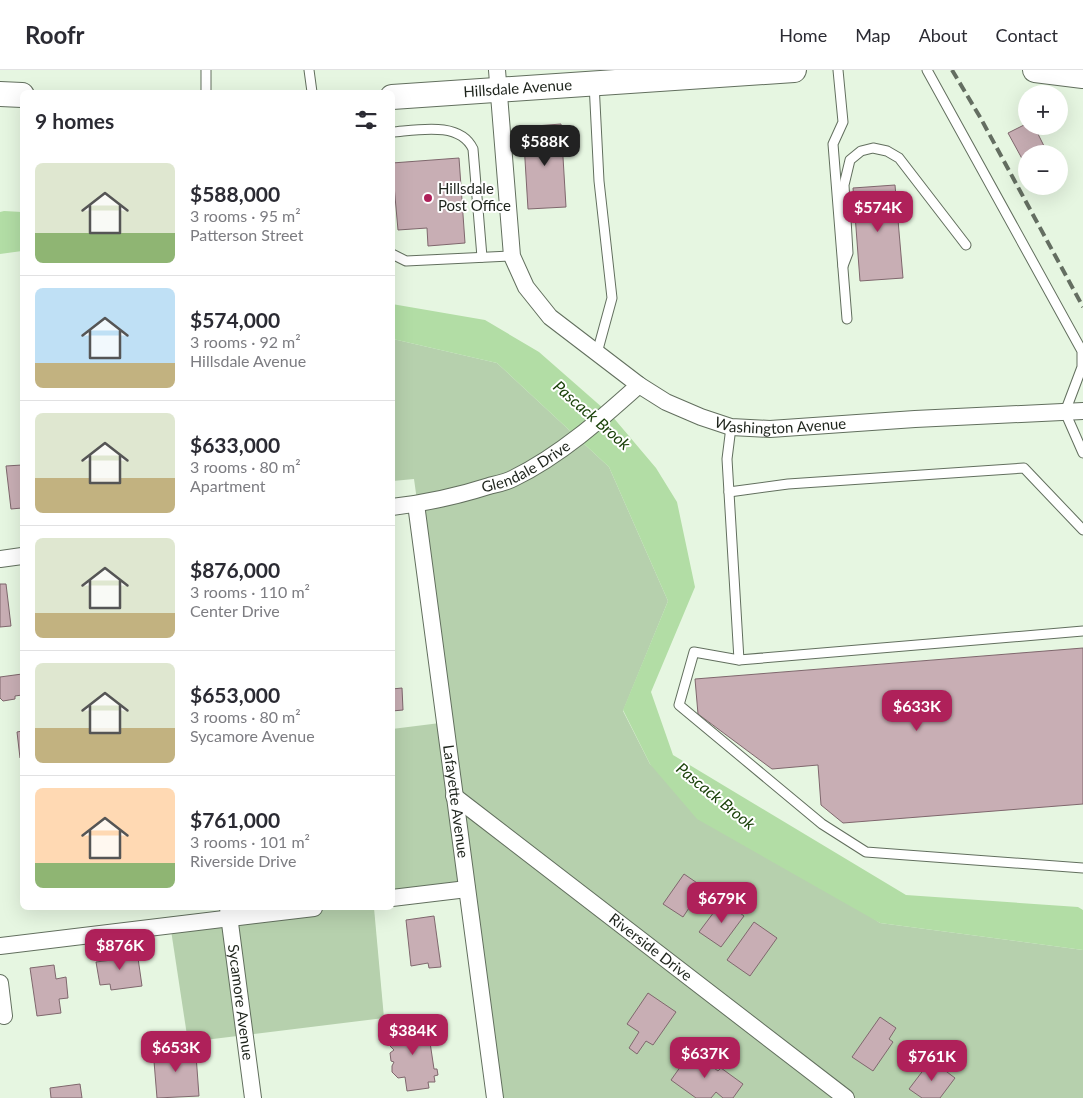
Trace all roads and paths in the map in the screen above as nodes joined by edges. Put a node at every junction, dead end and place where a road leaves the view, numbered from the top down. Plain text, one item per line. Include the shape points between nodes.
1 (206, 70) edge
2 (309, 70) edge
3 (794, 70) edge
4 (838, 70) edge
5 (927, 70) edge
6 (1035, 70) edge
7 (1083, 76) edge
8 (498, 80) edge
9 (594, 83) junction
10 (206, 90) edge
11 (312, 90) edge
12 (0, 94) edge
13 (20, 95) edge
14 (395, 96) edge
15 (395, 132) edge
16 (966, 246) dead end
17 (395, 256) edge
18 (512, 256) junction
19 (482, 257) junction
20 (843, 266) junction
21 (847, 319) dead end
22 (597, 353) junction
23 (639, 384) junction
24 (1083, 411) edge
25 (1065, 412) junction
26 (731, 427) junction
27 (1083, 453) edge
28 (729, 492) junction
29 (416, 504) junction
30 (395, 507) edge
31 (1083, 530) edge
32 (20, 556) edge
33 (0, 560) edge
34 (1083, 631) edge
35 (739, 660) junction
36 (454, 796) junction
37 (1083, 868) edge
38 (467, 889) junction
39 (395, 898) edge
40 (280, 910) edge
41 (229, 913) edge
42 (0, 946) edge
43 (0, 983) edge
44 (4, 1016) dead end
45 (253, 1098) edge
46 (495, 1098) edge
47 (846, 1098) edge

1 - 10 lane
2 - 11 lane
3 - 9 street, Hillsdale Avenue
4 - 20 lane via 843,122 833,144
5 - 25 lane via 1082,351 1082,367
6 - 7 street
8 - 9 street, Hillsdale Avenue
8 - 14 street, Hillsdale Avenue
8 - 18 street, Washington Avenue
9 - 22 lane via 599,181 612,298
12 - 13 street
15 - 19 lane via 444,130 469,140 474,149
16 - 20 lane via 899,158 873,148 861,151 850,160 844,185 848,254
17 - 19 lane via 406,261
18 - 19 lane
18 - 22 street, Washington Avenue via 526,287 550,317
20 - 21 lane
22 - 23 street, Washington Avenue
23 - 26 street, Washington Avenue via 666,402
23 - 29 street, Glendale Drive via 569,444 513,479
24 - 25 street, Washington Avenue
25 - 26 street, Washington Avenue via 770,429
25 - 27 lane
26 - 28 lane via 727,460
28 - 31 lane via 788,484 1024,468
28 - 35 lane
29 - 30 street, Glendale Drive
29 - 36 street, Lafayette Avenue
32 - 33 street
34 - 35 lane
35 - 37 lane via 694,652 679,705 822,824 866,852
36 - 38 street, Lafayette Avenue
36 - 47 street, Riverside Drive
38 - 39 street
38 - 46 street, Lafayette Avenue
40 - 41 street
41 - 42 street
41 - 45 street, Sycamore Avenue
43 - 44 street

